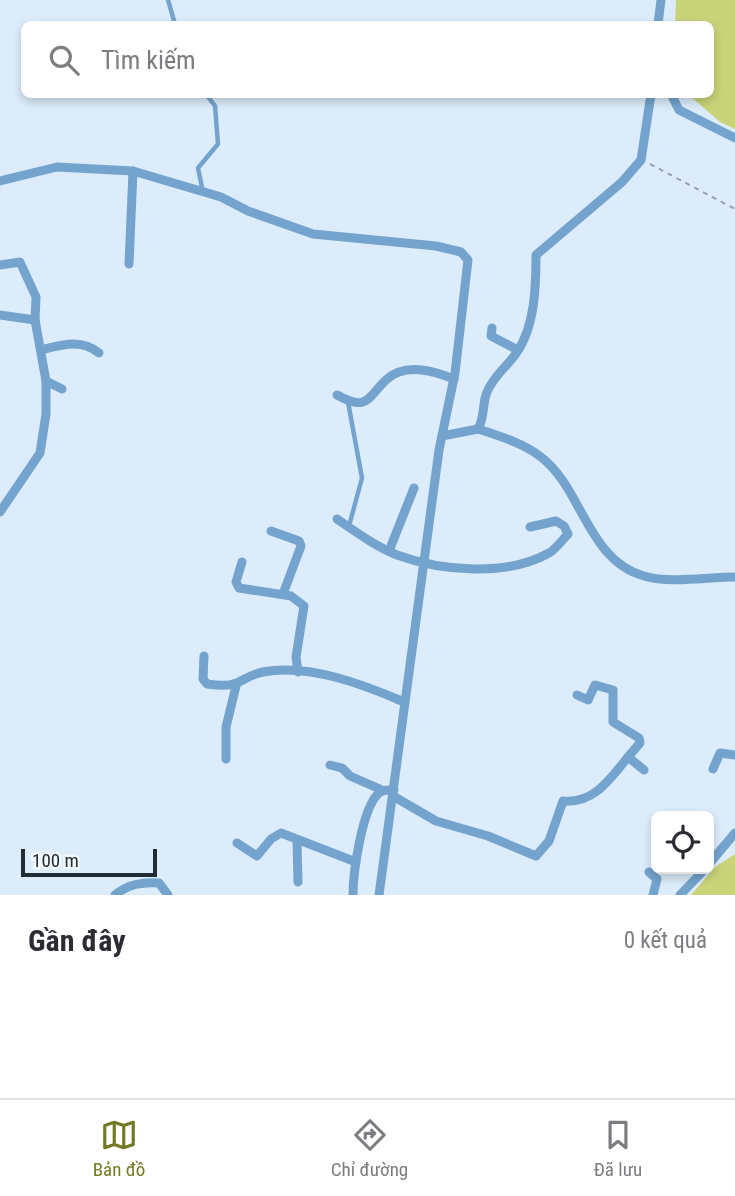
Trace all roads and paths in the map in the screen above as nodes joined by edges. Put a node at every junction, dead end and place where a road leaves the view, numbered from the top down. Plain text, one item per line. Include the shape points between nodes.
1 (168, 0) edge
2 (661, 0) edge
3 (174, 21) edge
4 (658, 21) edge
5 (209, 98) edge
6 (650, 98) edge
7 (673, 98) edge
8 (735, 138) edge
9 (641, 160) junction
10 (133, 171) junction
11 (0, 181) edge
12 (204, 193) junction
13 (735, 209) edge
14 (129, 264) dead end
15 (0, 265) edge
16 (0, 315) edge
17 (35, 320) junction
18 (492, 328) dead end
19 (41, 350) junction
20 (518, 350) junction
21 (99, 353) dead end
22 (454, 379) junction
23 (46, 381) junction
24 (62, 389) dead end
25 (338, 395) dead end
26 (348, 401) junction
27 (478, 429) junction
28 (442, 436) junction
29 (414, 488) dead end
30 (0, 512) edge
31 (337, 519) dead end
32 (348, 527) junction
33 (530, 527) dead end
34 (271, 531) dead end
35 (389, 551) junction
36 (242, 562) dead end
37 (426, 563) junction
38 (735, 577) edge
39 (283, 594) junction
40 (204, 656) dead end
41 (298, 672) junction
42 (236, 686) junction
43 (577, 695) dead end
44 (404, 702) junction
45 (735, 755) edge
46 (628, 757) junction
47 (226, 759) dead end
48 (330, 765) dead end
49 (713, 769) dead end
50 (644, 770) dead end
51 (383, 790) junction
52 (393, 793) junction
53 (735, 833) edge
54 (297, 840) junction
55 (237, 843) dead end
56 (714, 858) edge
57 (356, 862) junction
58 (649, 872) dead end
59 (700, 874) edge
60 (298, 882) dead end
61 (115, 895) edge
62 (168, 895) edge
63 (353, 895) edge
64 (379, 895) edge
65 (653, 895) edge
66 (680, 895) edge

1 - 3 lane
2 - 4 street
5 - 12 lane via 215,106 218,144 198,168
6 - 9 street
7 - 8 street via 679,110
9 - 13 path
9 - 20 street via 536,256 529,326
10 - 11 street via 57,167
10 - 12 street
10 - 14 street
12 - 22 street via 313,234 461,252 468,260
15 - 17 street via 15,260 23,266 36,297
16 - 17 street
17 - 19 street
18 - 20 street via 495,340
19 - 21 street via 77,343
19 - 23 street
20 - 27 street via 486,393
22 - 26 street via 429,369 395,374 373,398
22 - 28 street
23 - 24 street
23 - 30 street via 40,453
25 - 26 street
26 - 32 lane via 362,478
27 - 28 street
27 - 38 street via 542,457 565,482 599,540 631,569 644,576
28 - 37 street
29 - 35 street
31 - 32 street
32 - 35 street
33 - 37 street via 556,522 568,534 550,552 518,564 495,568
34 - 39 street via 299,541 301,546
35 - 37 street
36 - 39 street via 236,582 239,588
37 - 44 street
39 - 41 street via 304,606
40 - 42 street via 207,684
41 - 42 street via 264,672
41 - 44 street via 373,687
42 - 47 street via 226,727
43 - 46 street via 588,700 595,685 613,690 613,722 639,738
44 - 52 street
45 - 49 street via 720,753
46 - 50 street
46 - 52 street via 605,786 580,802 563,801 550,841 536,856 436,821
48 - 51 street
51 - 52 street
51 - 57 street via 370,807
52 - 64 street
53 - 56 street
54 - 55 street via 278,834 257,856
54 - 57 street
54 - 60 street
57 - 63 street
58 - 65 street via 657,879
59 - 66 street
61 - 62 street via 135,884 154,882

